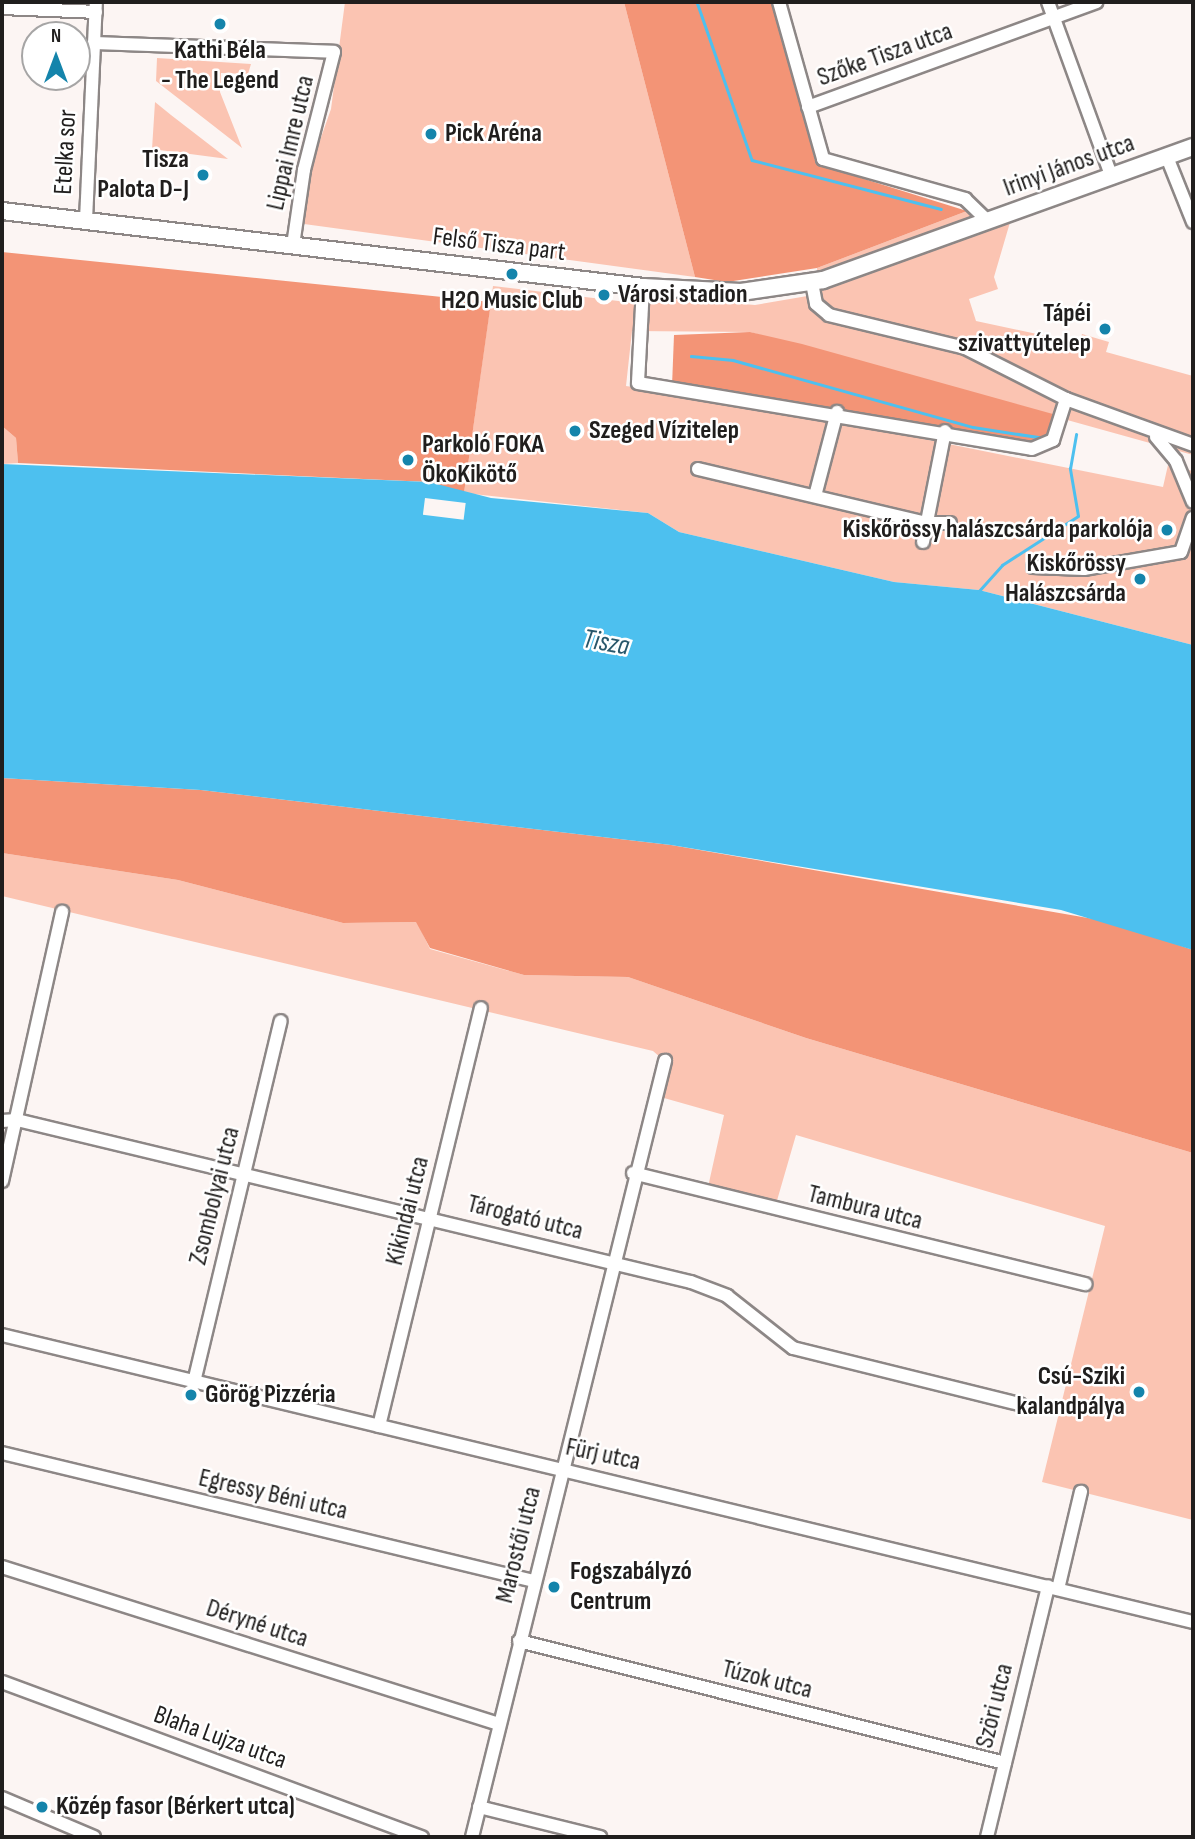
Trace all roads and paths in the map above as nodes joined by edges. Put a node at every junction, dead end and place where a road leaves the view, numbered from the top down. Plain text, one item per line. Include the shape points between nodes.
1 (779, 2) edge
2 (1048, 2) edge
3 (1096, 2) edge
4 (96, 7) edge
5 (2, 8) edge
6 (1054, 17) junction
7 (94, 43) junction
8 (808, 107) junction
9 (1193, 147) edge
10 (1167, 157) junction
11 (1112, 177) junction
12 (2, 211) edge
13 (86, 220) junction
14 (985, 222) junction
15 (1193, 222) edge
16 (293, 244) junction
17 (812, 283) junction
18 (643, 287) junction
19 (965, 348) junction
20 (1009, 360) dead end
21 (1066, 399) junction
22 (836, 412) junction
23 (945, 431) junction
24 (1153, 435) junction
25 (1193, 445) edge
26 (698, 469) dead end
27 (815, 496) junction
28 (1193, 502) edge
29 (1193, 518) edge
30 (926, 523) junction
31 (950, 523) dead end
32 (923, 542) dead end
33 (1033, 567) dead end
34 (62, 912) dead end
35 (481, 1008) dead end
36 (281, 1021) dead end
37 (665, 1061) dead end
38 (17, 1120) junction
39 (2, 1121) edge
40 (633, 1173) junction
41 (244, 1174) junction
42 (2, 1181) edge
43 (429, 1219) junction
44 (611, 1262) junction
45 (1086, 1284) dead end
46 (2, 1335) edge
47 (194, 1382) junction
48 (1020, 1404) dead end
49 (379, 1426) junction
50 (2, 1453) edge
51 (562, 1469) junction
52 (1081, 1492) dead end
53 (2, 1567) edge
54 (534, 1581) junction
55 (1053, 1588) junction
56 (1193, 1622) edge
57 (519, 1641) junction
58 (2, 1682) edge
59 (499, 1724) junction
60 (1005, 1763) junction
61 (2, 1798) edge
62 (479, 1807) junction
63 (94, 1837) edge
64 (422, 1837) edge
65 (472, 1837) edge
66 (600, 1837) edge
67 (987, 1837) edge

1 - 8 street
2 - 6 street
3 - 6 street, Szőke Tisza utca
4 - 5 street
4 - 7 street, Etelka sor
6 - 8 street, Szőke Tisza utca
6 - 11 street
7 - 13 street, Etelka sor
7 - 16 street, Lippai Imre utca via 334,52 304,170
8 - 14 street, Irinyi János utca via 821,155 831,164 965,200
9 - 10 main road, Irinyi János utca
10 - 11 main road, Irinyi János utca
10 - 15 street, Irinyi János utca
11 - 14 main road, Irinyi János utca
12 - 13 main road, Felső Tisza part
13 - 16 main road, Felső Tisza part
14 - 17 main road, Felső Tisza part
16 - 18 main road, Felső Tisza part
17 - 18 main road, Felső Tisza part via 741,292
17 - 19 street via 816,304 828,315
18 - 22 street via 638,383
19 - 20 street
19 - 21 street
21 - 23 street via 1058,431 1042,447
21 - 24 street
22 - 23 street
22 - 27 street
23 - 30 street
24 - 25 street
24 - 28 street via 1176,461
26 - 27 street
27 - 30 street
29 - 33 street via 1181,552 1084,569
30 - 31 street
30 - 32 street
34 - 38 street
35 - 43 street, Kikindai utca
36 - 41 street, Zsombolyai utca
37 - 40 street, Marostői utca
38 - 39 street, Tárogató utca
38 - 41 street, Tárogató utca
38 - 42 street
40 - 44 street, Marostői utca
40 - 45 street, Tambura utca
41 - 43 street, Tárogató utca
41 - 47 street, Zsombolyai utca
43 - 44 street, Tárogató utca
43 - 49 street, Kikindai utca
44 - 48 street, Tárogató utca via 710,1288 793,1348
44 - 51 street, Marostői utca
46 - 47 street, Fürj utca
47 - 49 street, Fürj utca
49 - 51 street, Fürj utca
50 - 54 street, Egressy Béni utca
51 - 54 street, Marostői utca
51 - 55 street, Fürj utca
52 - 55 street, Szöri utca
53 - 59 street, Déryné utca
54 - 57 street, Marostői utca
55 - 56 street, Fürj utca
55 - 60 street, Szöri utca
57 - 59 street, Marostői utca
57 - 60 street, Túzok utca
58 - 64 street, Blaha Lujza utca
59 - 62 street, Marostői utca
60 - 67 street, Szöri utca
61 - 63 street
62 - 65 street, Marostői utca
62 - 66 street

